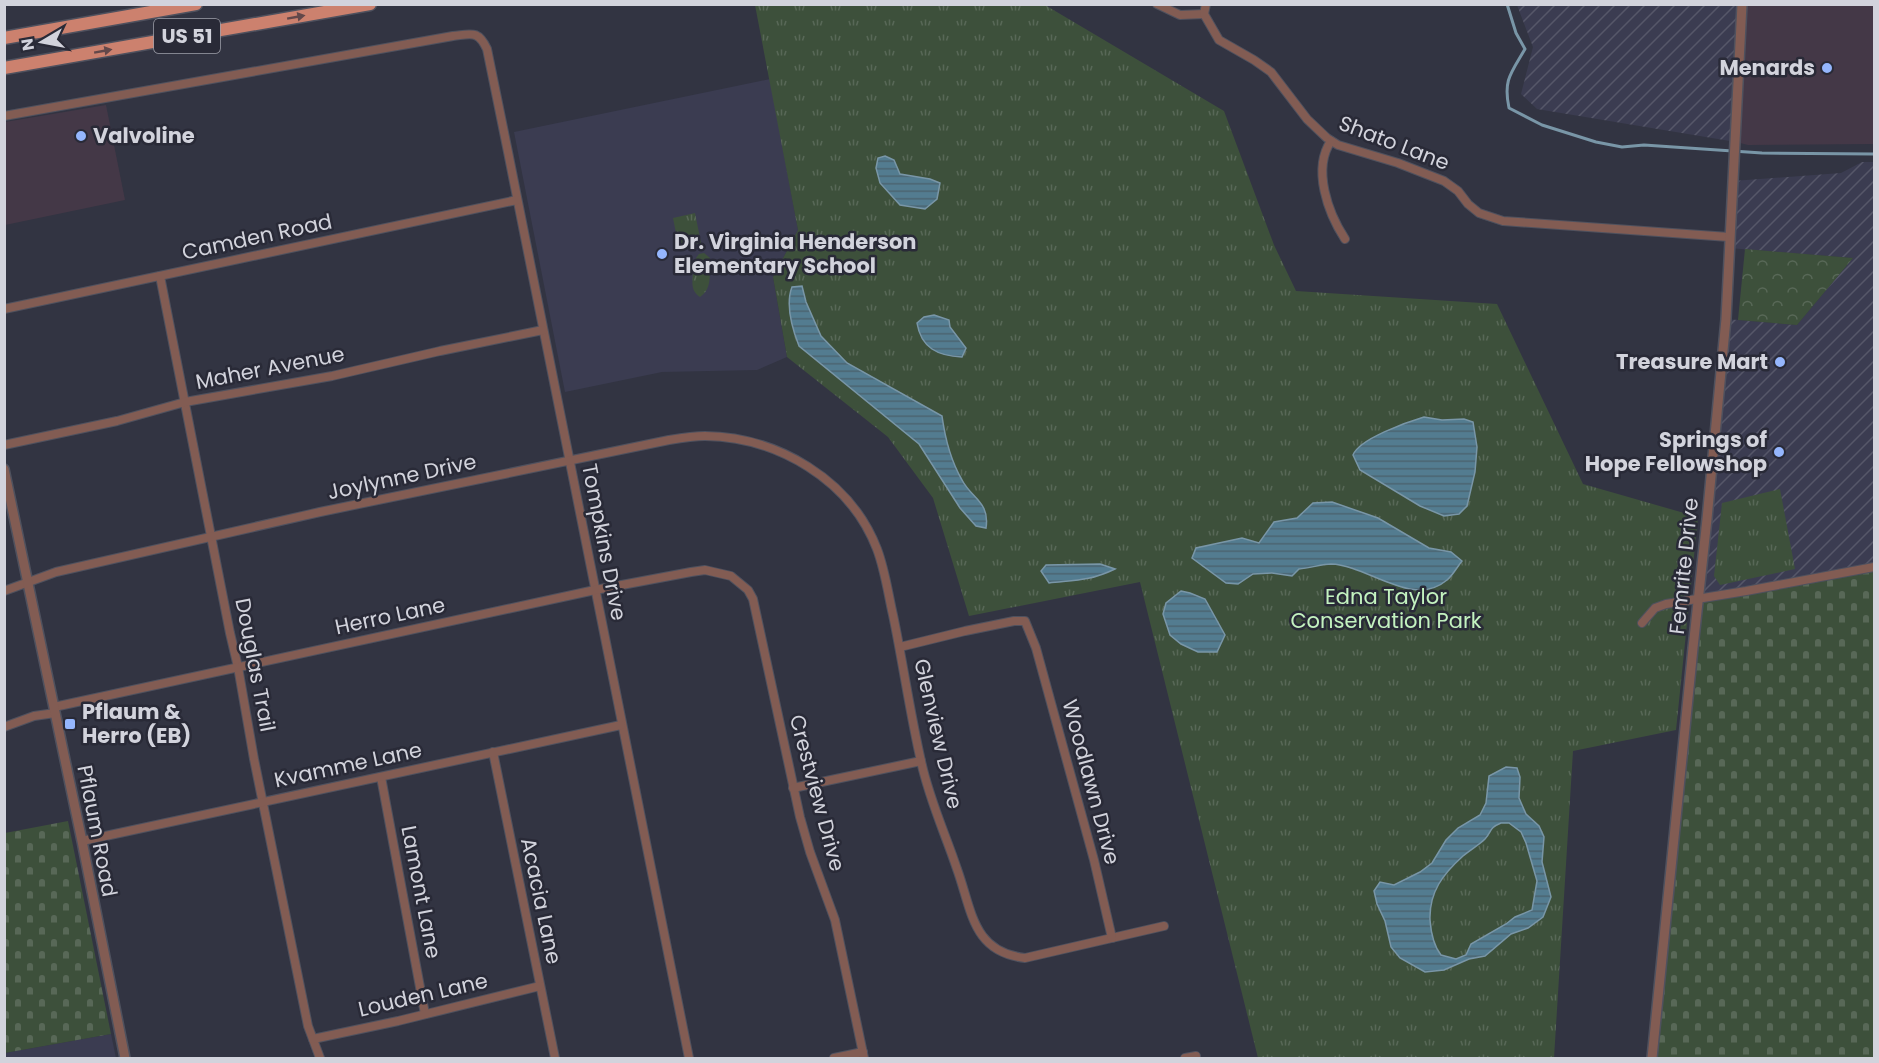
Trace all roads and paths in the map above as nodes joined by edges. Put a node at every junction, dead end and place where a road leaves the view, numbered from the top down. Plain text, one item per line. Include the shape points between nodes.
1 (196, 4) edge
2 (370, 4) edge
3 (1157, 4) edge
4 (1206, 4) edge
5 (1742, 4) edge
6 (1203, 14) junction
7 (78, 25) junction
8 (4, 38) edge
9 (4, 47) edge
10 (4, 68) edge
11 (4, 116) edge
12 (1331, 141) junction
13 (517, 200) junction
14 (1729, 237) junction
15 (1345, 239) dead end
16 (160, 276) junction
17 (4, 309) edge
18 (543, 330) junction
19 (185, 402) junction
20 (4, 445) edge
21 (784, 453) joint
22 (570, 460) junction
23 (4, 469) edge
24 (213, 537) junction
25 (1875, 567) edge
26 (734, 578) joint
27 (28, 581) junction
28 (4, 591) edge
29 (595, 591) junction
30 (1699, 599) junction
31 (1642, 623) dead end
32 (900, 647) junction
33 (238, 667) junction
34 (55, 710) junction
35 (621, 725) junction
36 (4, 727) edge
37 (493, 752) junction
38 (921, 761) junction
39 (381, 777) junction
40 (793, 788) junction
41 (263, 802) junction
42 (82, 841) junction
43 (1164, 926) dead end
44 (1112, 938) junction
45 (540, 986) junction
46 (425, 1014) junction
47 (313, 1039) junction
48 (864, 1055) edge
49 (1196, 1056) dead end
50 (125, 1059) edge
51 (320, 1059) edge
52 (555, 1059) edge
53 (689, 1059) edge
54 (834, 1059) edge
55 (1185, 1059) edge
56 (1652, 1059) edge

1 - 7 main road, US 51
10 -> 2 main road, US 51
3 - 6 street via 1179,15
4 - 6 street
5 - 14 street, Femrite Drive
6 - 12 street, Shato Lane via 1220,40 1270,72 1307,119
7 - 8 main road, US 51
7 - 9 main road
11 - 13 street, Tompkins Drive via 472,34 482,39 487,50
12 - 14 street, Shato Lane via 1444,181 1474,210 1493,219
12 - 15 street via 1321,170 1332,219
13 - 16 street, Camden Road
13 - 18 street, Tompkins Drive
14 - 30 street, Femrite Drive via 1725,327
16 - 17 street, Camden Road
16 - 19 street, Douglas Trail
18 - 19 street, Maher Avenue via 332,376
18 - 22 street, Tompkins Drive
19 - 20 street, Maher Avenue
19 - 24 street, Douglas Trail
21 - 22 street, Joylynne Drive via 705,436
21 - 32 street, Glenview Drive via 828,481 861,519 877,549
22 - 24 street, Joylynne Drive
22 - 29 street, Tompkins Drive
23 - 27 street, Pflaum Road
24 - 27 street, Joylynne Drive
24 - 33 street, Douglas Trail
25 - 30 street
26 - 29 street, Herro Lane via 705,570
26 - 40 street, Crestview Drive via 753,599
27 - 28 street, Joylynne Drive
27 - 34 street, Pflaum Road
29 - 33 street, Herro Lane
29 - 35 street, Tompkins Drive
30 - 31 street via 1656,608
30 - 56 street, Femrite Drive
32 - 38 street, Glenview Drive
32 - 44 street, Woodlawn Drive via 1025,621 1094,860
33 - 34 street, Herro Lane
33 - 41 street, Douglas Trail
34 - 36 street, Herro Lane
34 - 42 street, Pflaum Road
35 - 37 street, Kvamme Lane
35 - 53 street, Tompkins Drive
37 - 39 street, Kvamme Lane
37 - 45 street, Acacia Lane
38 - 40 street
38 - 44 street, Glenview Drive via 972,917 989,945 1004,954 1025,958
39 - 41 street, Kvamme Lane
39 - 46 street, Lamont Lane
40 - 48 street, Crestview Drive via 810,852 835,920
41 - 42 street, Kvamme Lane
41 - 47 street, Douglas Trail
42 - 50 street, Pflaum Road
43 - 44 street, Glenview Drive
45 - 46 street, Louden Lane
45 - 52 street, Acacia Lane
46 - 47 street, Louden Lane
47 - 51 street, Douglas Trail
48 - 54 street
49 - 55 street

